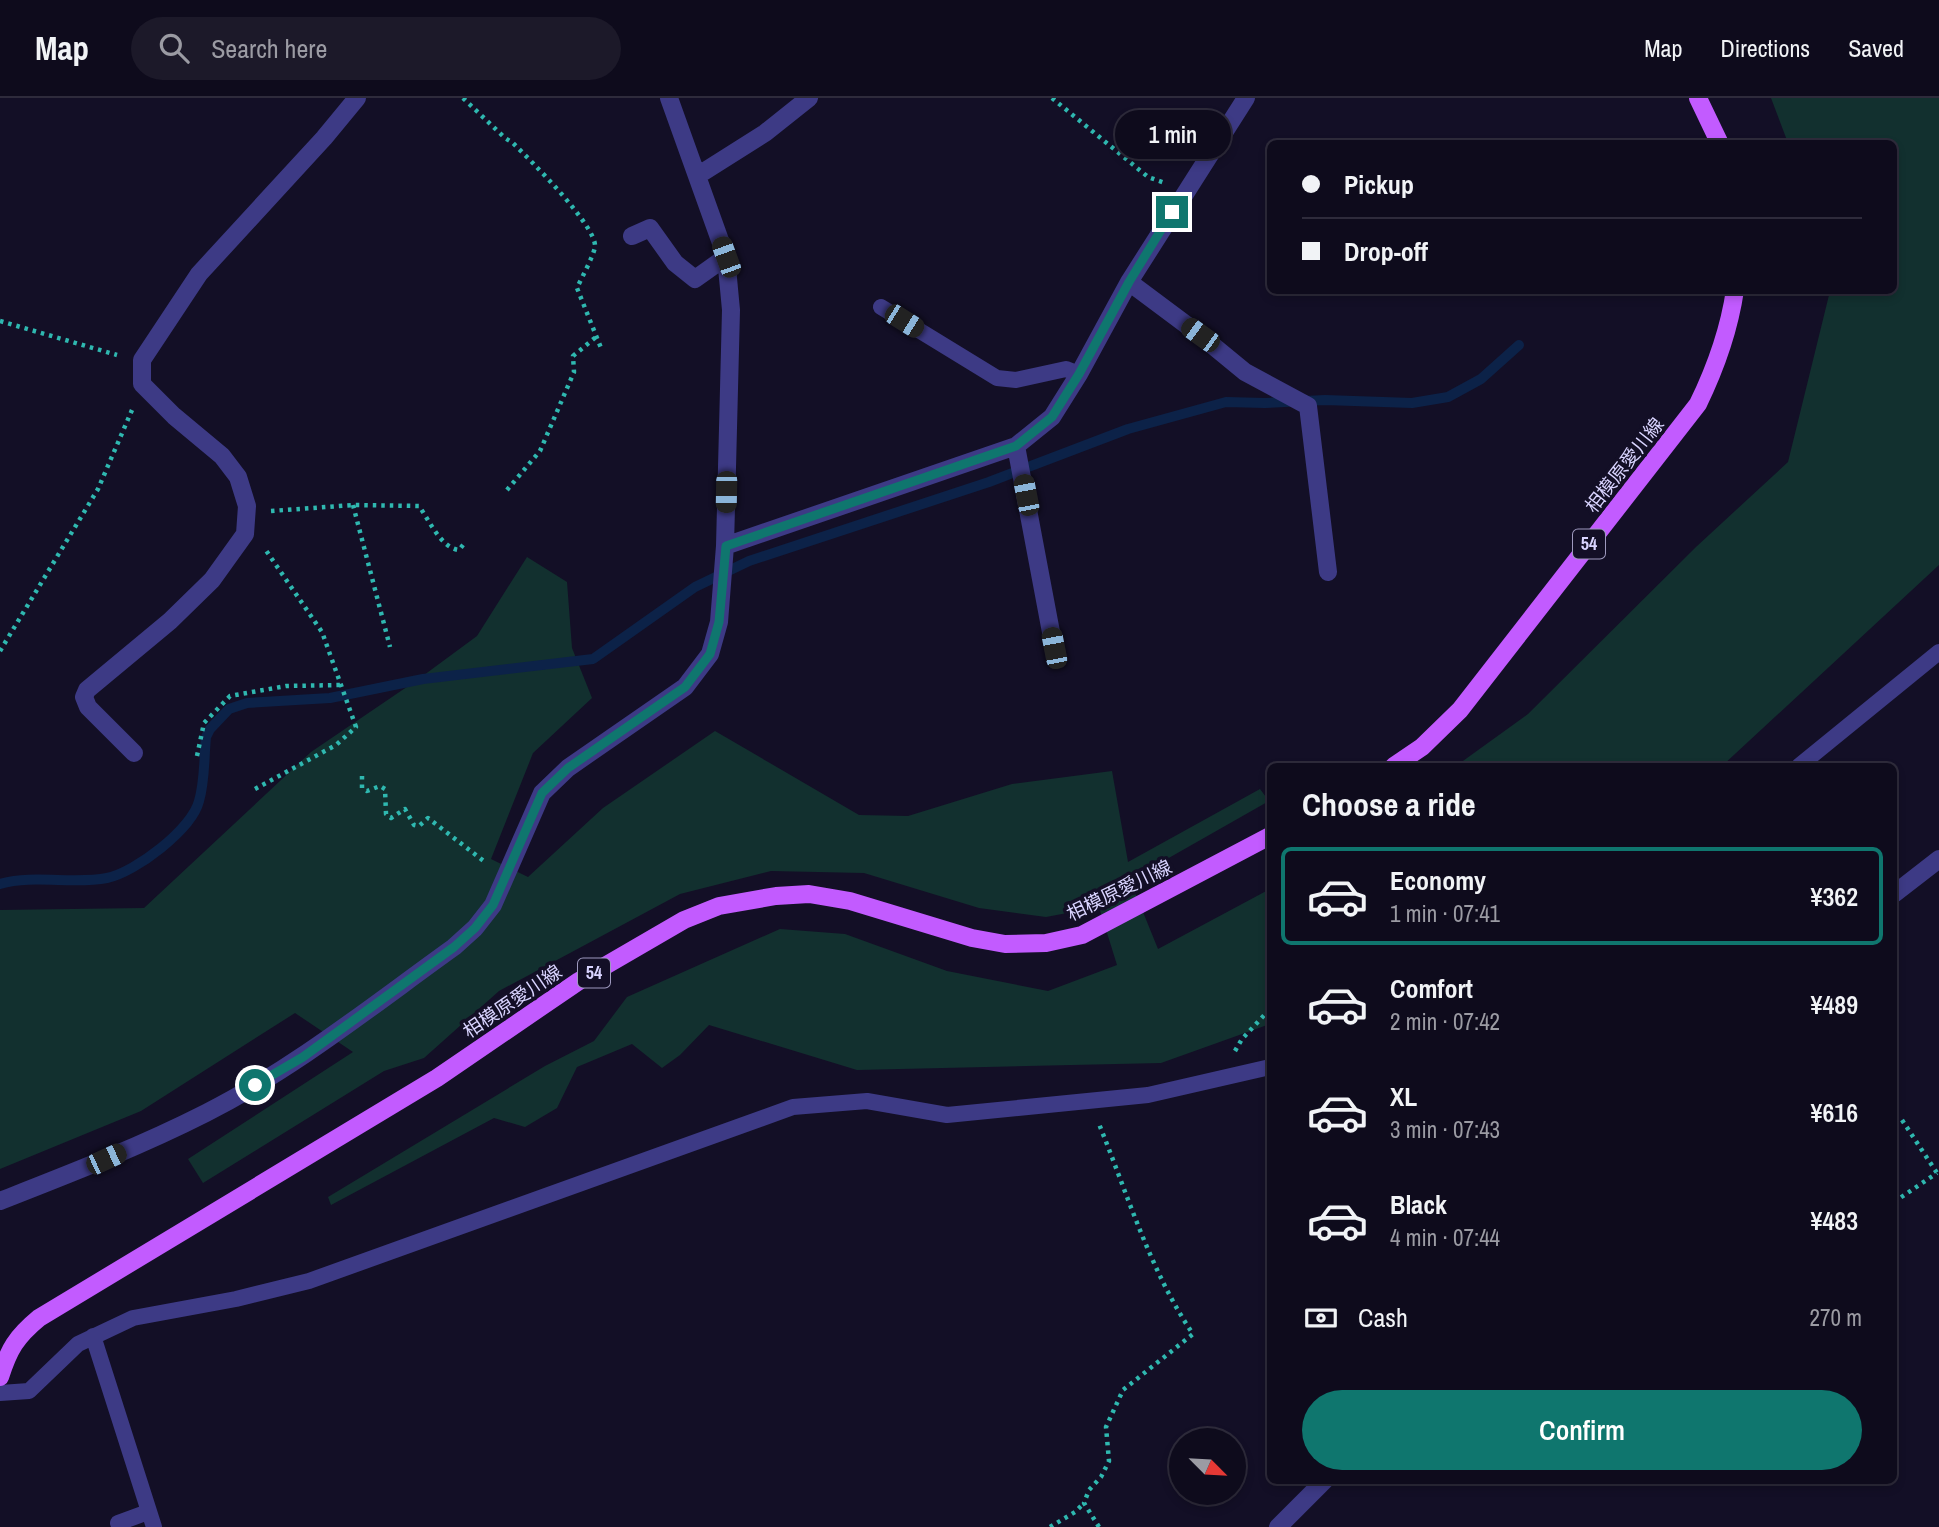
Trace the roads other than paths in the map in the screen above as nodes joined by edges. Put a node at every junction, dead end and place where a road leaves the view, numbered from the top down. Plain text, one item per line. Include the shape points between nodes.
1 (357, 98) edge
2 (669, 98) edge
3 (809, 98) edge
4 (1246, 98) edge
5 (1698, 98) edge
6 (1718, 140) edge
7 (697, 176) junction
8 (632, 236) dead end
9 (726, 257) junction
10 (1129, 282) junction
11 (1734, 294) edge
12 (881, 307) dead end
13 (1079, 374) junction
14 (1016, 446) junction
15 (726, 546) junction
16 (1328, 572) dead end
17 (1054, 648) dead end
18 (1939, 652) edge
19 (134, 753) dead end
20 (1398, 763) edge
21 (1803, 763) edge
22 (1267, 838) edge
23 (1939, 859) edge
24 (1897, 892) edge
25 (1267, 1068) edge
26 (0, 1201) edge
27 (93, 1336) junction
28 (5, 1345) edge
29 (0, 1377) edge
30 (0, 1393) edge
31 (1321, 1484) edge
32 (151, 1520) edge
33 (118, 1522) dead end
34 (1278, 1527) edge

1 - 19 street via 199,274 142,360 142,384 222,456 238,477 247,506 245,534 212,580 84,697 88,707
2 - 7 street
3 - 7 street via 765,133
4 - 10 street
5 - 6 main road
7 - 9 street
8 - 9 street via 650,228 675,263 695,279
9 - 15 street via 732,310
10 - 13 street
10 - 16 street via 1245,372 1308,405
11 - 20 main road, 相模原愛川線 / 54 via 1717,366 1698,404 1460,710
12 - 13 lane via 997,377 1016,380 1066,369
13 - 14 street via 1052,417
14 - 15 street
14 - 17 street
15 - 26 street via 719,622 710,654 685,687 568,768 542,793 493,905 454,947 303,1057 207,1113
18 - 21 lane
22 - 28 main road, 相模原愛川線 / 54 via 1082,935 1046,943 1005,944 972,938 850,901 809,894 719,906 684,920 579,981 437,1078 39,1318
23 - 24 street
25 - 27 lane via 1148,1095 947,1115 867,1101 793,1107 309,1281 133,1318
27 - 30 lane via 78,1344 29,1391
27 - 32 lane
28 - 29 main road, 相模原愛川線 / 54
31 - 34 street
32 - 33 lane

